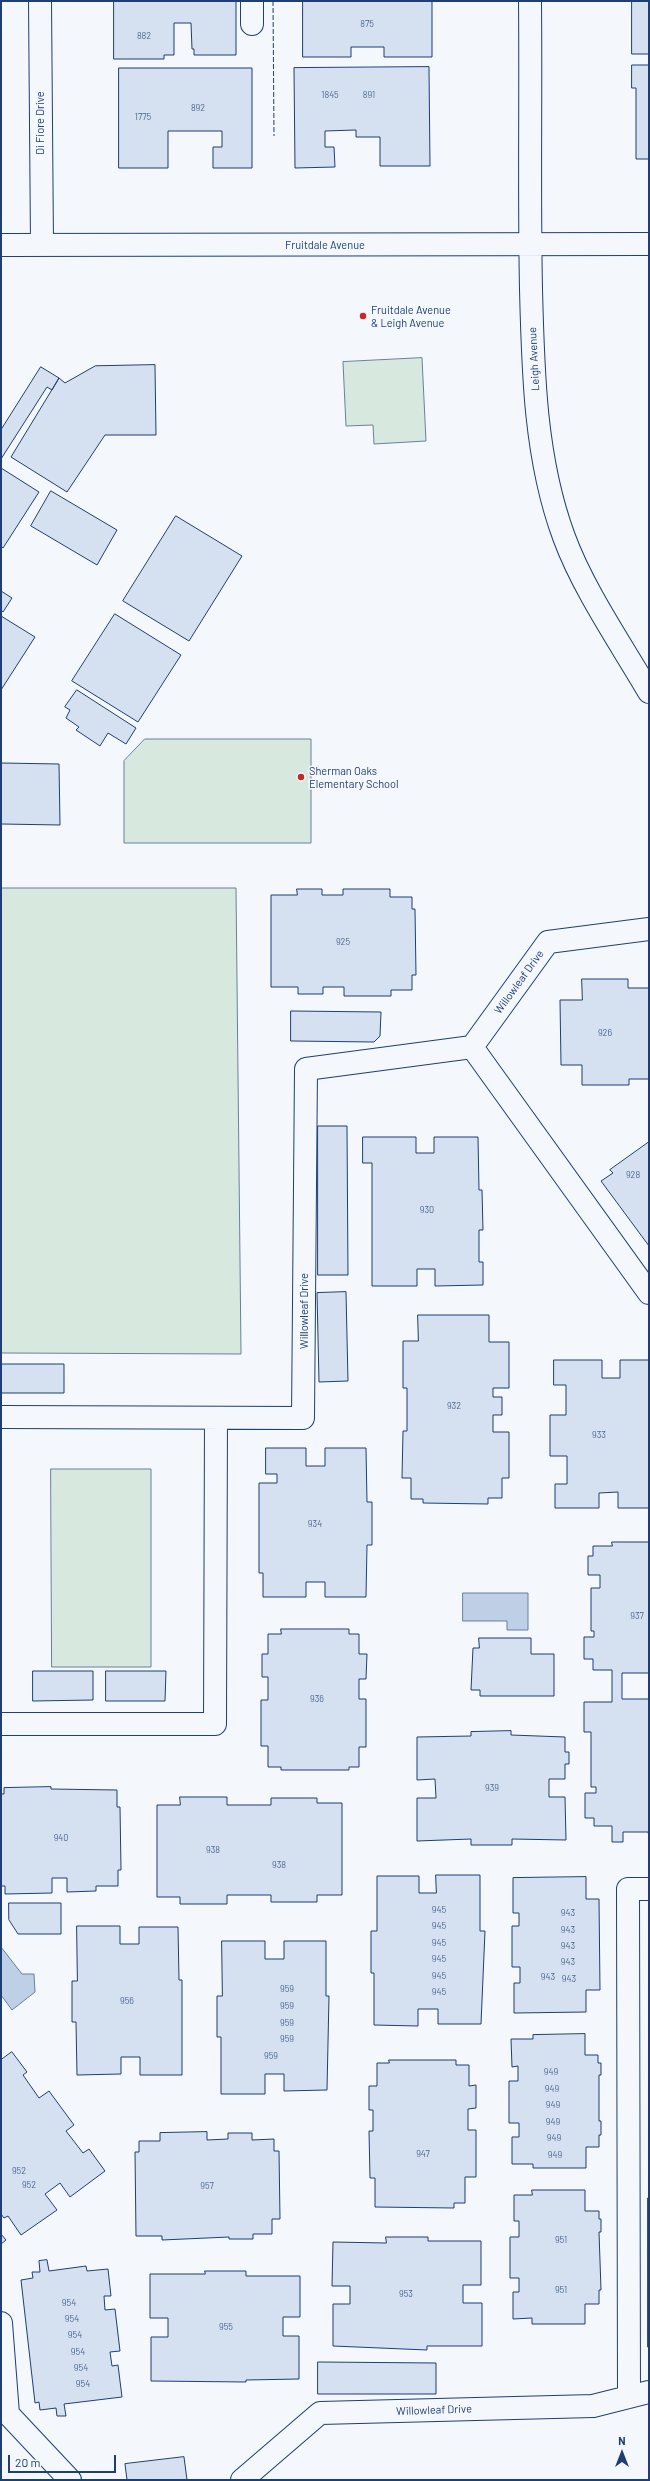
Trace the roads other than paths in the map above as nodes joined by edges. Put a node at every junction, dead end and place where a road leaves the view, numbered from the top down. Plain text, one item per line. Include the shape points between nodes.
1 (40, 1) edge
2 (252, 1) edge
3 (530, 1) edge
4 (252, 24) dead end
5 (530, 244) junction
6 (649, 244) edge
7 (1, 245) edge
8 (42, 245) junction
9 (649, 692) edge
10 (649, 928) edge
11 (472, 1047) junction
12 (649, 1293) edge
13 (1, 1417) edge
14 (216, 1418) junction
15 (1, 1724) edge
16 (649, 1889) edge
17 (1, 2324) edge
18 (639, 2394) edge
19 (70, 2480) edge
20 (242, 2480) edge

1 - 8 street, Di Fiore Drive
2 - 4 street
3 - 5 street, Leigh Avenue
5 - 6 street, Fruitdale Avenue
5 - 8 street, Fruitdale Avenue
5 - 9 street, Leigh Avenue via 532,352 539,426 550,488 564,538 588,587
7 - 8 street, Fruitdale Avenue
10 - 11 street, Willowleaf Drive via 548,942
11 - 12 street
11 - 14 street, Willowleaf Drive via 306,1069 303,1418
13 - 14 street, Willowleaf Drive
14 - 15 street via 215,1724
16 - 18 street via 628,1889
17 - 19 street via 8,2414
18 - 20 street, Willowleaf Drive via 593,2406 320,2413

